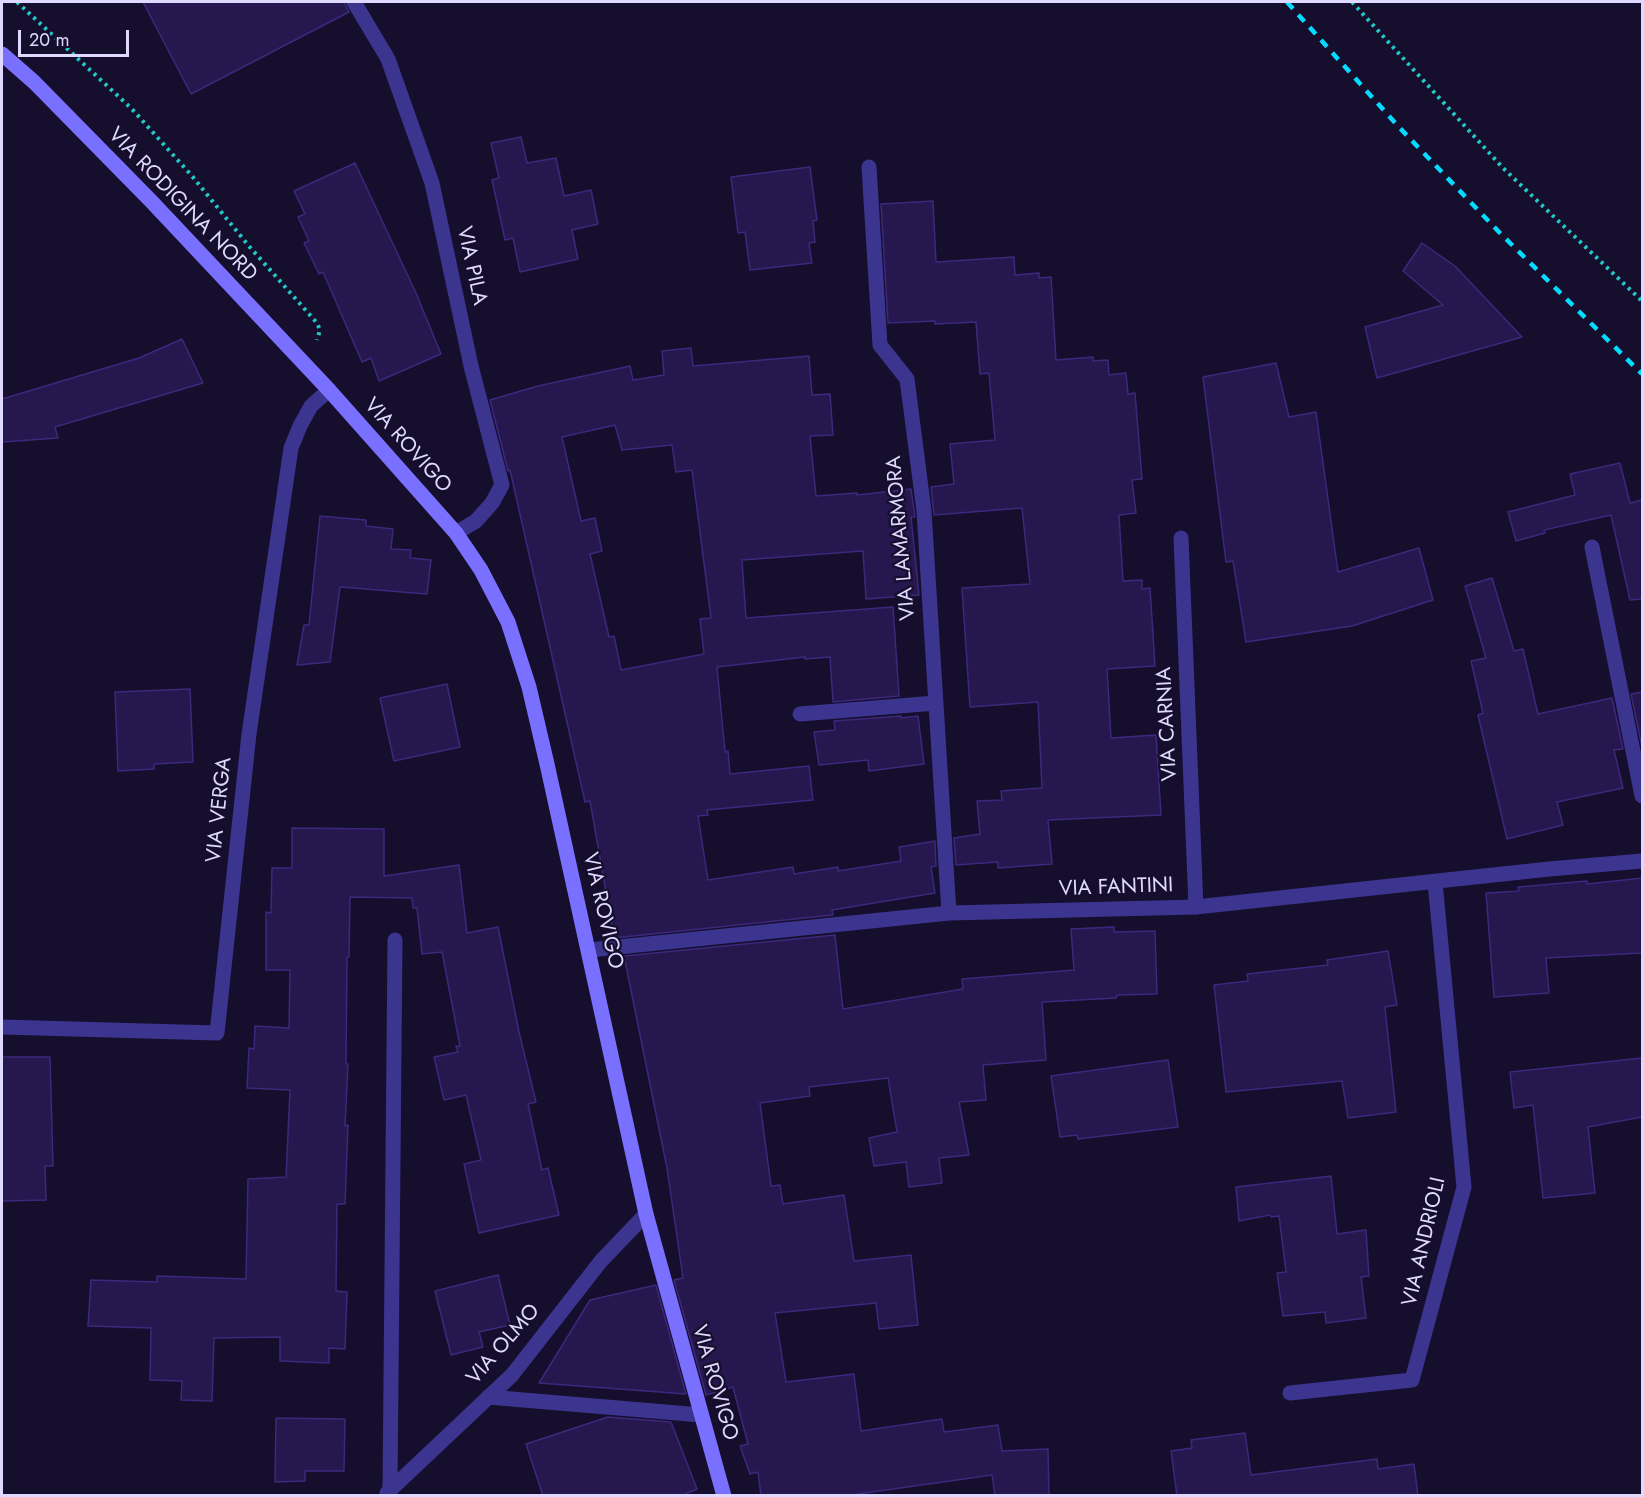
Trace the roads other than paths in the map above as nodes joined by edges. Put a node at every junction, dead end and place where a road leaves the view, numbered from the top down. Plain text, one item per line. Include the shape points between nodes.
1 (354, 2) edge
2 (2, 54) edge
3 (869, 167) dead end
4 (329, 390) junction
5 (456, 533) junction
6 (1181, 538) dead end
7 (1592, 547) dead end
8 (936, 703) junction
9 (800, 714) dead end
10 (1642, 796) edge
11 (1642, 861) edge
12 (1435, 882) junction
13 (1196, 907) junction
14 (950, 914) junction
15 (395, 940) dead end
16 (589, 950) junction
17 (2, 1026) edge
18 (646, 1214) junction
19 (1290, 1393) dead end
20 (488, 1397) junction
21 (701, 1415) junction
22 (388, 1492) edge
23 (724, 1496) edge

1 - 5 street, VIA PILA via 388,59 432,183 471,366 502,485 476,521
2 - 4 main road, VIA RODIGINA NORD via 151,201
3 - 8 street, VIA LAMARMORA via 880,345 907,380 921,489
4 - 5 main road, VIA ROVIGO
4 - 17 street, VIA VERGA via 311,406 291,448 249,734 217,1033
5 - 16 main road, VIA ROVIGO via 508,622 529,687
6 - 13 street, VIA CARNIA
7 - 10 street
8 - 9 street
8 - 14 street, VIA LAMARMORA
11 - 12 street, VIA FANTINI
12 - 13 street, VIA FANTINI
12 - 19 street, VIA ANDRIOLI via 1464,1187 1412,1380
13 - 14 street, VIA FANTINI
14 - 16 street, VIA FANTINI
15 - 22 street
16 - 18 main road, VIA ROVIGO
18 - 20 street, VIA OLMO via 601,1262 512,1375
18 - 21 main road, VIA ROVIGO
20 - 21 street
20 - 22 street, VIA OLMO
21 - 23 main road, VIA ROVIGO

